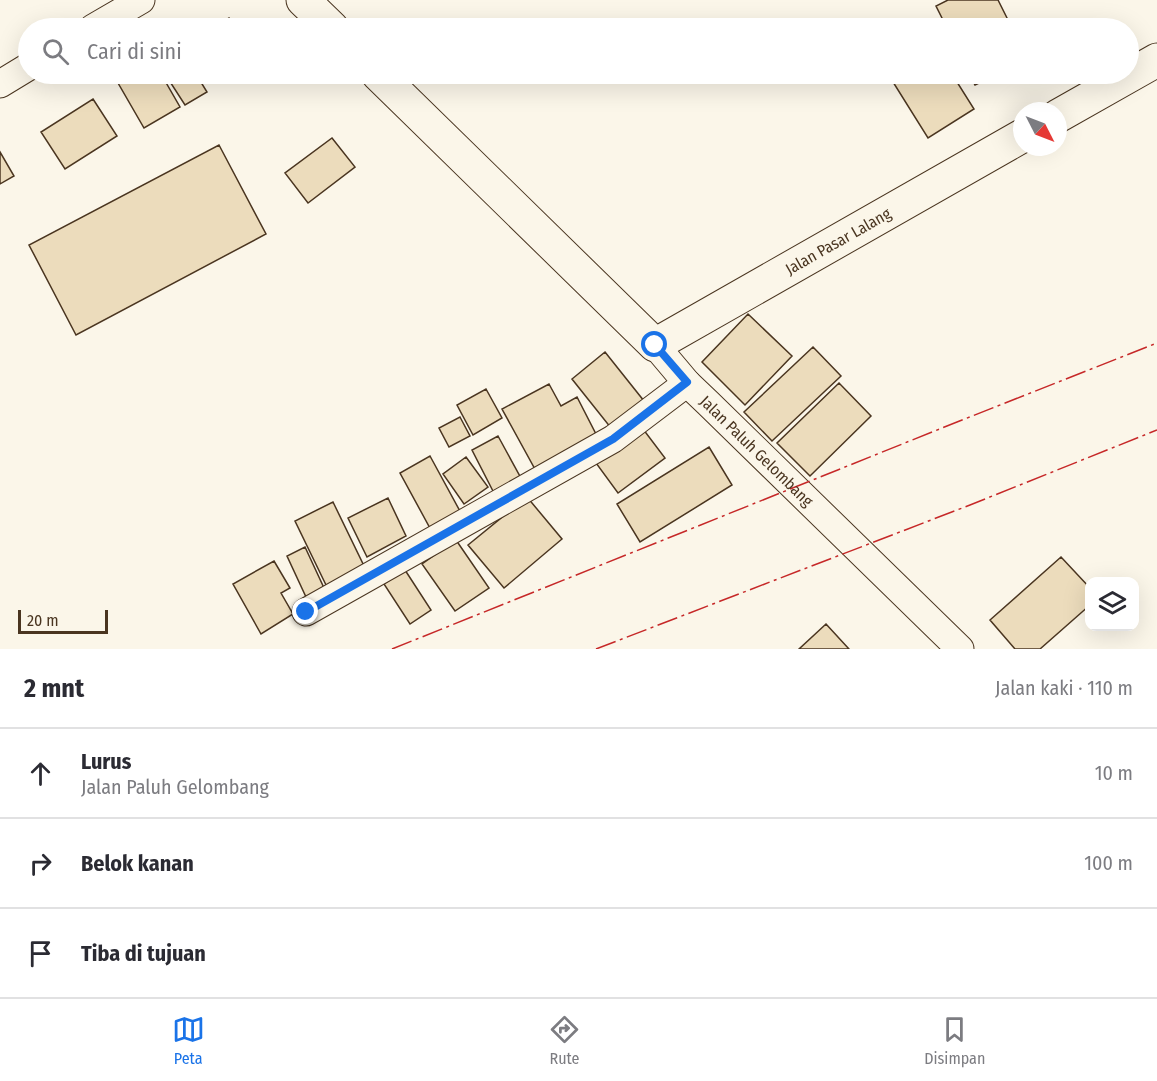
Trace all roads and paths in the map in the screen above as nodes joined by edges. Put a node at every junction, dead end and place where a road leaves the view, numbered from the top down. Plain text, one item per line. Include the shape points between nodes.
1 (141, 0) edge
2 (303, 0) edge
3 (110, 18) edge
4 (322, 18) edge
5 (1157, 60) edge
6 (1139, 70) edge
7 (18, 73) edge
8 (0, 84) edge
9 (388, 84) edge
10 (1115, 84) edge
11 (1067, 111) edge
12 (1013, 141) edge
13 (655, 345) junction
14 (687, 382) junction
15 (306, 612) dead end
16 (960, 649) edge

1 - 3 street
2 - 4 street
5 - 6 street
7 - 8 street
9 - 13 street, Jalan Paluh Gelombang
10 - 11 street
12 - 13 street, Jalan Pasar Lalang
13 - 14 street, Jalan Paluh Gelombang
14 - 15 street via 613,439
14 - 16 street, Jalan Paluh Gelombang

